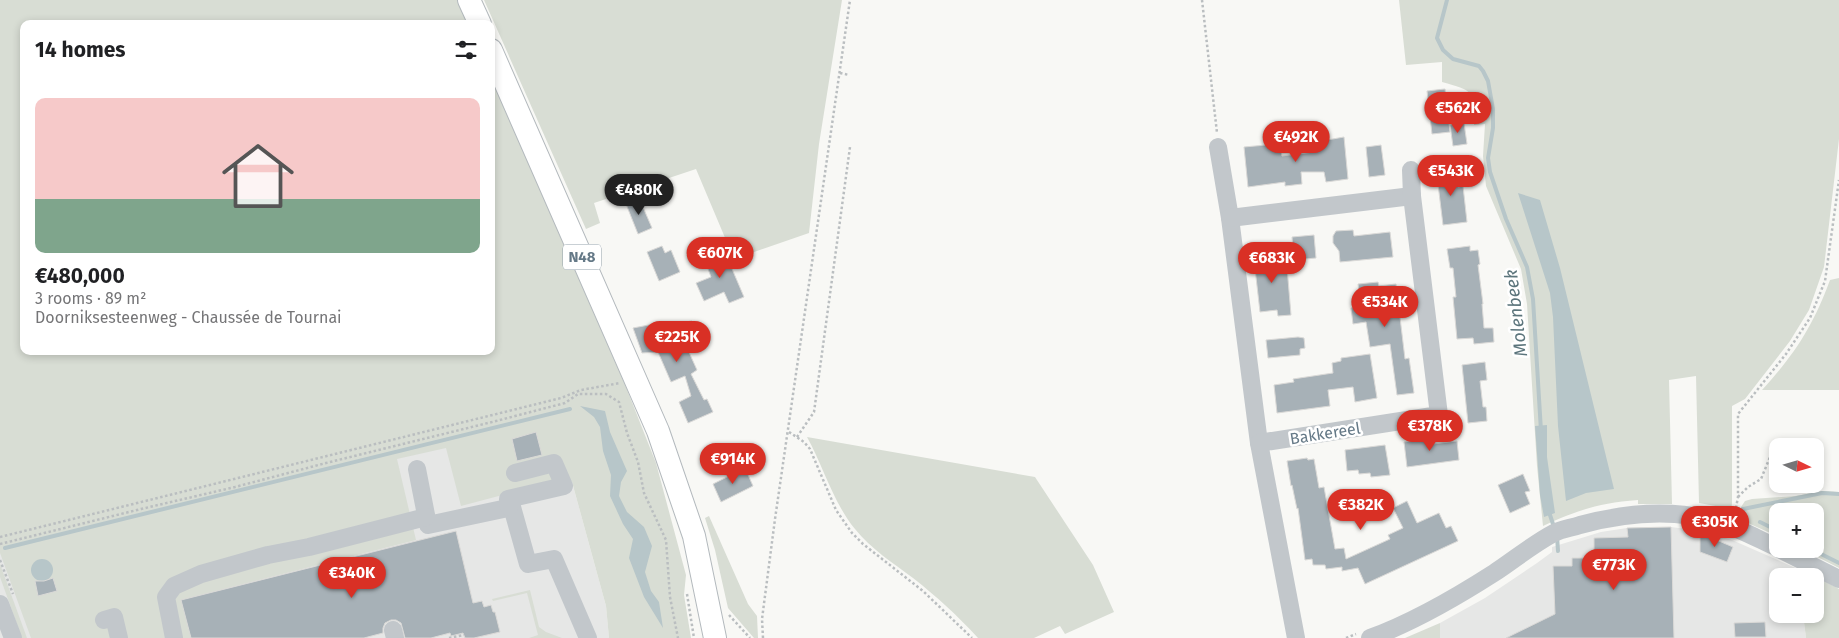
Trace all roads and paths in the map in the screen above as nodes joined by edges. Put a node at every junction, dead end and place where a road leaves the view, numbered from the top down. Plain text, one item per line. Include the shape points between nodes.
1 (470, 0) edge
2 (850, 0) edge
3 (1202, 0) edge
4 (478, 20) edge
5 (495, 59) edge
6 (842, 73) junction
7 (849, 75) dead end
8 (850, 147) dead end
9 (1218, 147) joint
10 (1411, 170) dead end
11 (1839, 180) edge
12 (1412, 196) junction
13 (1230, 218) junction
14 (624, 382) dead end
15 (788, 432) junction
16 (797, 437) junction
17 (1259, 443) junction
18 (1769, 459) edge
19 (417, 469) dead end
20 (515, 473) dead end
21 (1738, 497) junction
22 (509, 507) junction
23 (426, 517) junction
24 (1731, 526) junction
25 (0, 537) edge
26 (1769, 544) edge
27 (1798, 558) edge
28 (1839, 579) edge
29 (0, 604) edge
30 (725, 610) dead end
31 (104, 620) dead end
32 (464, 635) dead end
33 (12, 638) edge
34 (119, 638) edge
35 (174, 638) edge
36 (449, 638) edge
37 (588, 638) edge
38 (714, 638) edge
39 (750, 638) edge
40 (763, 638) edge
41 (972, 638) edge
42 (1296, 638) edge
43 (1370, 638) edge

1 - 4 main road
2 - 6 path
3 - 9 path
5 - 38 main road, N48 via 667,456 694,536
6 - 7 path
6 - 15 path
8 - 16 path via 814,412
9 - 13 street
10 - 12 street, Bakkereel
11 - 21 path via 1825,281 1813,310 1786,354 1738,414
12 - 13 street
12 - 17 street, Bakkereel via 1440,415
13 - 17 street
14 - 25 path via 581,390 539,404
15 - 16 path
15 - 40 path via 763,610
16 - 41 path via 810,448 836,510 852,533 923,591
17 - 42 street
18 - 21 path via 1761,479
19 - 23 street
20 - 22 street via 554,463 564,486 508,499
21 - 24 path
22 - 23 street via 428,524
22 - 37 street via 512,507 528,564 554,559
23 - 35 street via 201,574 174,586 166,597
24 - 26 street
24 - 43 street via 1682,515 1646,514 1606,518 1565,530 1546,538 1446,603
27 - 28 street
29 - 33 street
30 - 39 path
31 - 34 street via 114,617
32 - 36 path

